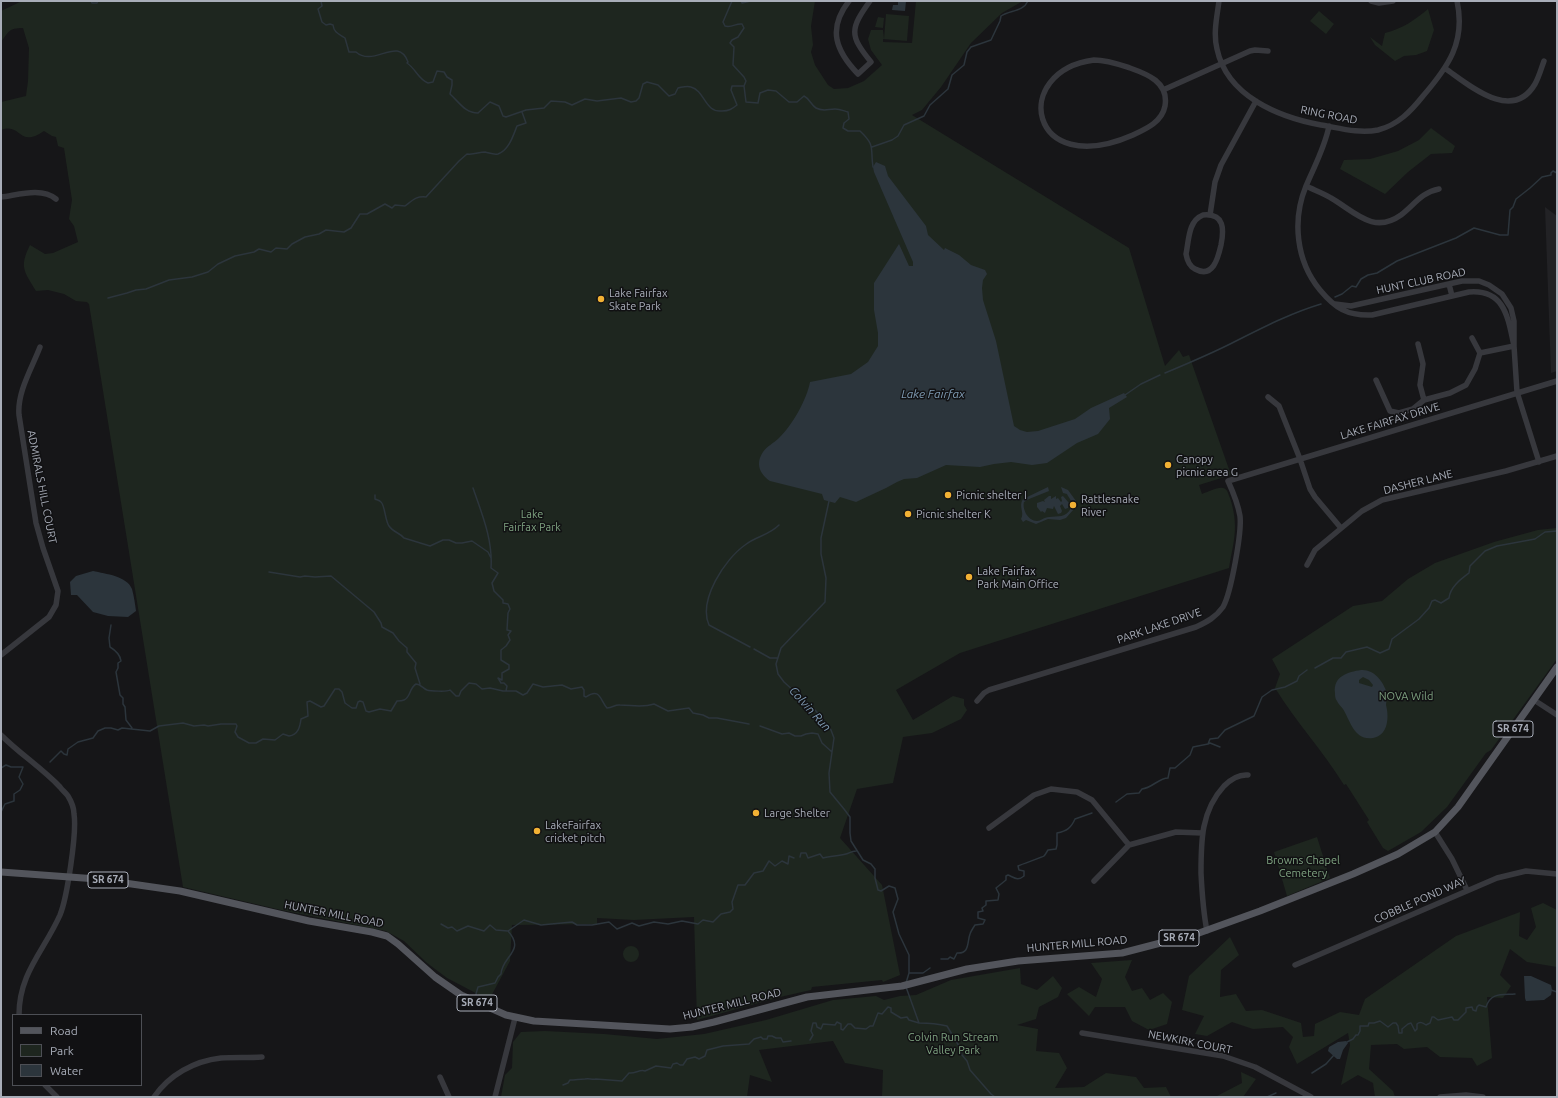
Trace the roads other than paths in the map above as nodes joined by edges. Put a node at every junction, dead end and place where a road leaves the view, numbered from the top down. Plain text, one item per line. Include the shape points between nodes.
1 (849, 1) edge
2 (870, 1) edge
3 (1218, 1) edge
4 (1371, 1) edge
5 (1393, 1) edge
6 (1457, 1) edge
7 (1268, 51) dead end
8 (1544, 61) dead end
9 (1222, 64) junction
10 (1446, 69) junction
11 (1163, 90) junction
12 (1256, 101) junction
13 (1329, 126) junction
14 (1306, 186) junction
15 (1439, 189) dead end
16 (1, 197) edge
17 (56, 199) dead end
18 (1210, 215) junction
19 (1450, 284) junction
20 (1452, 296) junction
21 (1333, 303) junction
22 (1472, 338) dead end
23 (1418, 344) dead end
24 (1514, 346) junction
25 (40, 347) dead end
26 (1480, 353) junction
27 (1376, 380) dead end
28 (1557, 381) edge
29 (1517, 392) junction
30 (1268, 397) dead end
31 (1424, 400) junction
32 (1557, 456) edge
33 (1300, 459) junction
34 (1539, 462) junction
35 (1228, 481) joint
36 (1341, 528) junction
37 (1307, 565) dead end
38 (1, 655) edge
39 (1557, 667) edge
40 (1534, 700) junction
41 (977, 701) dead end
42 (1557, 715) edge
43 (1, 735) edge
44 (1248, 775) dead end
45 (989, 828) dead end
46 (1435, 832) junction
47 (1202, 833) junction
48 (1129, 845) junction
49 (1, 872) edge
50 (1557, 874) edge
51 (68, 876) junction
52 (1094, 881) dead end
53 (1467, 890) junction
54 (1207, 931) junction
55 (1295, 965) dead end
56 (19, 1014) edge
57 (515, 1018) junction
58 (1082, 1033) dead end
59 (262, 1057) dead end
60 (440, 1077) dead end
61 (46, 1086) edge
62 (57, 1097) edge
63 (154, 1097) edge
64 (449, 1097) edge
65 (495, 1097) edge
66 (1311, 1097) edge
67 (1440, 1097) edge
68 (1482, 1097) edge

1 - 2 street via 841,13 837,26 837,40 842,53 858,74 871,62 857,46 854,32 860,15
3 - 9 street, RING ROAD via 1215,39
4 - 5 street
6 - 10 street, RING ROAD via 1460,21 1458,36
7 - 9 street via 1250,51
8 - 10 street via 1532,89 1522,97 1510,101 1490,98
9 - 11 street
9 - 12 street, RING ROAD via 1238,87
10 - 13 street, RING ROAD via 1415,106 1395,123 1369,131
11 - 11 street via 1156,80 1146,74 1111,62 1086,61 1071,67 1052,80 1042,101 1042,119 1052,135 1066,144 1104,144 1128,138 1157,122 1165,107
12 - 13 street, RING ROAD via 1290,117
12 - 18 street via 1219,169
13 - 14 street, HUNT CLUB ROAD
14 - 15 street via 1333,198 1362,218 1375,222 1395,218 1423,195
14 - 21 street, HUNT CLUB ROAD via 1299,213 1300,246 1312,278
16 - 17 street via 37,192 52,195
18 - 18 street via 1193,222 1186,254 1190,265 1201,271 1216,264 1223,233 1220,222
19 - 20 street
19 - 21 street, HUNT CLUB ROAD via 1351,306
19 - 24 street, HUNT CLUB ROAD via 1479,281 1502,294 1513,314
20 - 21 street, HUNT CLUB ROAD via 1372,315 1344,312
20 - 24 street, HUNT CLUB ROAD via 1476,291 1496,298 1505,310
22 - 26 street
23 - 31 street via 1422,364 1420,385
24 - 26 street
24 - 29 street, HUNT CLUB ROAD
25 - 38 street, ADMIRALS HILL COURT via 20,398 19,415 36,523 58,598 49,617
26 - 31 street via 1466,385 1450,393
27 - 31 street via 1390,411 1398,413 1413,409
28 - 29 street, LAKE FAIRFAX DRIVE
29 - 33 street, LAKE FAIRFAX DRIVE
29 - 34 street, HUNT CLUB ROAD
30 - 33 street via 1279,406
32 - 34 street, DASHER LANE
33 - 35 street, LAKE FAIRFAX DRIVE
33 - 36 street via 1310,489
34 - 36 street, DASHER LANE via 1382,500 1362,511
35 - 41 street, PARK LAKE DRIVE via 1240,514 1240,530 1228,594 1213,618 1196,627 989,690
36 - 37 street, DASHER LANE via 1315,550
39 - 40 main road, HUNTER MILL ROAD / SR 674
40 - 42 street
40 - 46 main road, HUNTER MILL ROAD / SR 674 via 1458,807
43 - 51 street via 68,796 74,813
44 - 47 street via 1234,778 1215,797
45 - 48 street via 1034,795 1051,789 1077,792 1092,800
46 - 53 street
46 - 54 main road, HUNTER MILL ROAD / SR 674 via 1398,854 1352,874
47 - 48 street via 1176,832
47 - 54 street via 1202,898
48 - 52 street
49 - 51 main road, HUNTER MILL ROAD / SR 674
50 - 53 street, COBBLE POND WAY via 1534,871 1514,873
51 - 56 street via 60,914 25,979
51 - 57 main road, HUNTER MILL ROAD / SR 674 via 180,891 387,936 452,989
53 - 55 street, COBBLE POND WAY
54 - 57 main road, HUNTER MILL ROAD / SR 674 via 1122,953 1036,959 967,969 911,986 872,994 827,994 798,998 731,1018 679,1029 534,1022
57 - 65 street
58 - 66 street, NEWKIRK COURT via 1224,1056 1255,1067
59 - 63 street via 220,1058 200,1063 172,1078
60 - 64 street
61 - 62 street
67 - 68 street

